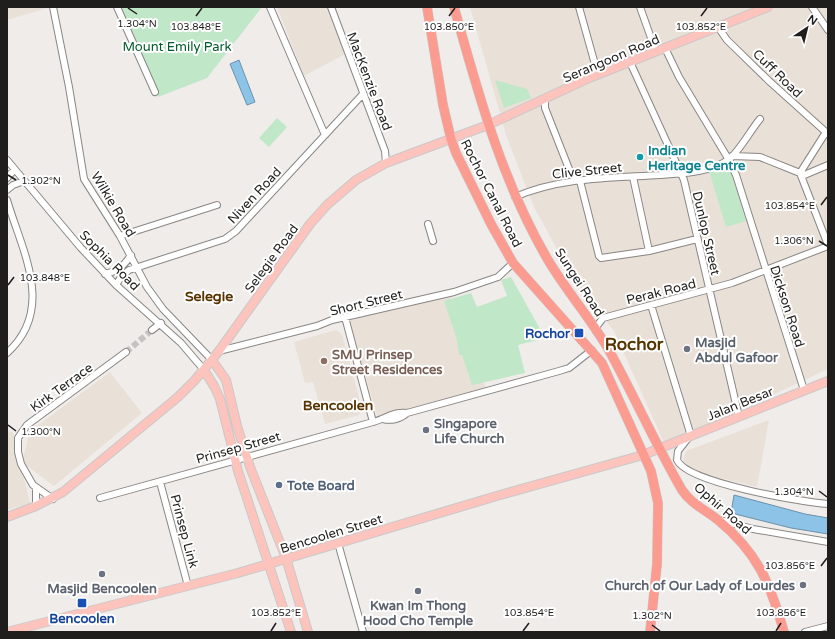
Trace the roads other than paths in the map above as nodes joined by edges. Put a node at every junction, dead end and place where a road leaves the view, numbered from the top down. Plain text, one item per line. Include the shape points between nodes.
1 (53, 7) edge
2 (117, 7) edge
3 (270, 7) edge
4 (331, 7) edge
5 (427, 7) edge
6 (454, 7) edge
7 (579, 7) edge
8 (640, 7) edge
9 (768, 7) edge
10 (812, 7) edge
11 (718, 27) junction
12 (828, 30) edge
13 (665, 48) junction
14 (656, 52) junction
15 (630, 62) junction
16 (598, 75) junction
17 (154, 92) dead end
18 (363, 94) junction
19 (544, 102) junction
20 (760, 119) dead end
21 (488, 125) junction
22 (827, 133) edge
23 (325, 135) junction
24 (451, 139) junction
25 (730, 158) junction
26 (7, 160) edge
27 (386, 163) junction
28 (828, 165) edge
29 (14, 170) junction
30 (681, 173) junction
31 (801, 174) junction
32 (633, 177) junction
33 (7, 178) edge
34 (577, 179) junction
35 (24, 181) junction
36 (7, 190) edge
37 (515, 197) junction
38 (7, 200) edge
39 (217, 205) dead end
40 (428, 224) dead end
41 (120, 236) junction
42 (697, 239) junction
43 (434, 241) dead end
44 (828, 246) edge
45 (649, 251) junction
46 (131, 254) junction
47 (513, 263) junction
48 (137, 269) junction
49 (766, 272) junction
50 (106, 274) junction
51 (116, 285) junction
52 (709, 290) junction
53 (651, 305) junction
54 (345, 317) junction
55 (161, 323) junction
56 (152, 330) tunnel mouth
57 (596, 331) junction
58 (592, 350) junction
59 (219, 351) junction
60 (126, 352) tunnel mouth
61 (7, 353) edge
62 (212, 360) junction
63 (618, 369) junction
64 (204, 370) junction
65 (828, 381) edge
66 (804, 390) junction
67 (614, 391) junction
68 (739, 417) junction
69 (373, 422) junction
70 (690, 436) junction
71 (660, 449) junction
72 (644, 456) junction
73 (248, 458) junction
74 (235, 461) junction
75 (160, 482) junction
76 (36, 488) junction
77 (100, 498) dead end
78 (53, 499) junction
79 (828, 504) edge
80 (36, 506) junction
81 (7, 517) edge
82 (717, 519) junction
83 (338, 542) junction
84 (828, 542) edge
85 (286, 558) junction
86 (270, 564) junction
87 (188, 586) junction
88 (828, 626) edge
89 (7, 632) edge
90 (291, 632) edge
91 (308, 632) edge
92 (363, 632) edge
93 (650, 632) edge
94 (784, 632) edge
95 (805, 632) edge

1 - 41 street, Wilkie Road via 84,179
2 - 17 street
3 - 23 street
4 - 18 street, MacKenzie Road
5 - 24 highway, Rochor Canal Road
6 - 21 highway, Sungei Road
7 - 16 street
8 - 14 street
9 - 11 main road, Serangoon Road
10 - 12 street
11 - 13 main road, Serangoon Road
11 - 22 street, Cuff Road via 727,40 769,81
13 - 14 main road, Serangoon Road
13 - 25 street, Dickson Road via 679,77
14 - 15 main road, Serangoon Road
15 - 16 main road, Serangoon Road
15 - 30 street, Dunlop Street
16 - 19 main road, Serangoon Road
18 - 23 street, Niven Road
18 - 27 street, MacKenzie Road via 385,151
19 - 21 main road, Serangoon Road
19 - 34 street
20 - 25 street
21 - 24 main road, Selegie Road
21 - 37 highway, Sungei Road
22 - 31 street, Cuff Road
23 - 48 street, Niven Road via 236,231 225,239
24 - 27 main road, Selegie Road
24 - 47 highway, Rochor Canal Road via 491,224
25 - 30 street, Clive Street via 700,171
25 - 31 street via 760,157
25 - 49 street, Dickson Road
26 - 29 street, Sophia Road
27 - 59 main road, Selegie Road via 356,180 310,224
28 - 31 street
29 - 33 street
29 - 35 street, Sophia Road
30 - 32 street, Clive Street
30 - 42 street, Dunlop Street
31 - 44 street
32 - 34 street, Clive Street
32 - 45 street
34 - 37 street, Clive Street via 545,186
34 - 45 street via 599,256 604,259
35 - 36 street
35 - 50 street, Sophia Road
37 - 57 highway, Sungei Road via 548,260
38 - 61 street via 30,271 33,299 29,322
39 - 41 street
40 - 43 street
41 - 46 street, Wilkie Road
42 - 45 street
42 - 52 street, Dunlop Street
44 - 49 street, Perak Road
46 - 48 street, Wilkie Road
46 - 50 street via 116,272
47 - 54 street, Short Street via 498,277 473,286
47 - 58 highway, Rochor Canal Road
48 - 51 street, Niven Road via 124,273
48 - 62 street, Wilkie Road via 156,301
49 - 52 street, Perak Road
49 - 66 street, Dickson Road
50 - 51 street, Sophia Road
51 - 55 street, Sophia Road
52 - 53 street, Perak Road
52 - 68 street, Dunlop Street
53 - 57 street, Perak Road via 603,318
53 - 70 street
54 - 59 street, Short Street
54 - 69 street
55 - 56 street
55 - 64 street, Sophia Road
57 - 63 highway, Sungei Road
58 - 67 highway, Rochor Canal Road via 602,363
58 - 69 street, Prinsep Street via 569,368 407,413 404,416
59 - 62 main road, Selegie Road
60 - 76 street, Kirk Terrace via 27,425 18,438 18,452 25,473
62 - 64 main road, Selegie Road
62 - 73 main road via 226,380
63 - 67 highway via 621,383 618,390
63 - 71 highway, Sungei Road
64 - 74 main road via 220,399
64 - 78 main road, Selegie Road via 178,397 135,434
65 - 66 main road, Jalan Besar
66 - 68 main road, Jalan Besar
67 - 72 highway, Rochor Canal Road
68 - 70 main road, Jalan Besar
69 - 73 street, Prinsep Street
70 - 71 main road, Jalan Besar
70 - 79 street via 678,451 677,460 684,468 697,475 754,491
71 - 72 main road, Bencoolen Street
71 - 82 highway, Ophir Road via 684,492
72 - 83 main road, Bencoolen Street
72 - 93 highway, Rochor Canal Road via 651,471 658,503 657,564
73 - 74 street, Prinsep Street
73 - 85 main road
74 - 75 street, Prinsep Street
74 - 86 main road
75 - 77 street, Prinsep Street
75 - 87 street, Prinsep Link
76 - 78 street, Kirk Terrace
76 - 80 street
78 - 80 main road
80 - 81 main road
82 - 84 street via 753,529
82 - 94 highway, Ophir Road via 744,544 756,560 769,587
83 - 85 main road, Bencoolen Street
83 - 92 street
85 - 86 main road, Bencoolen Street
85 - 91 main road
86 - 87 main road, Bencoolen Street
86 - 90 main road
87 - 89 main road, Bencoolen Street
88 - 95 street

